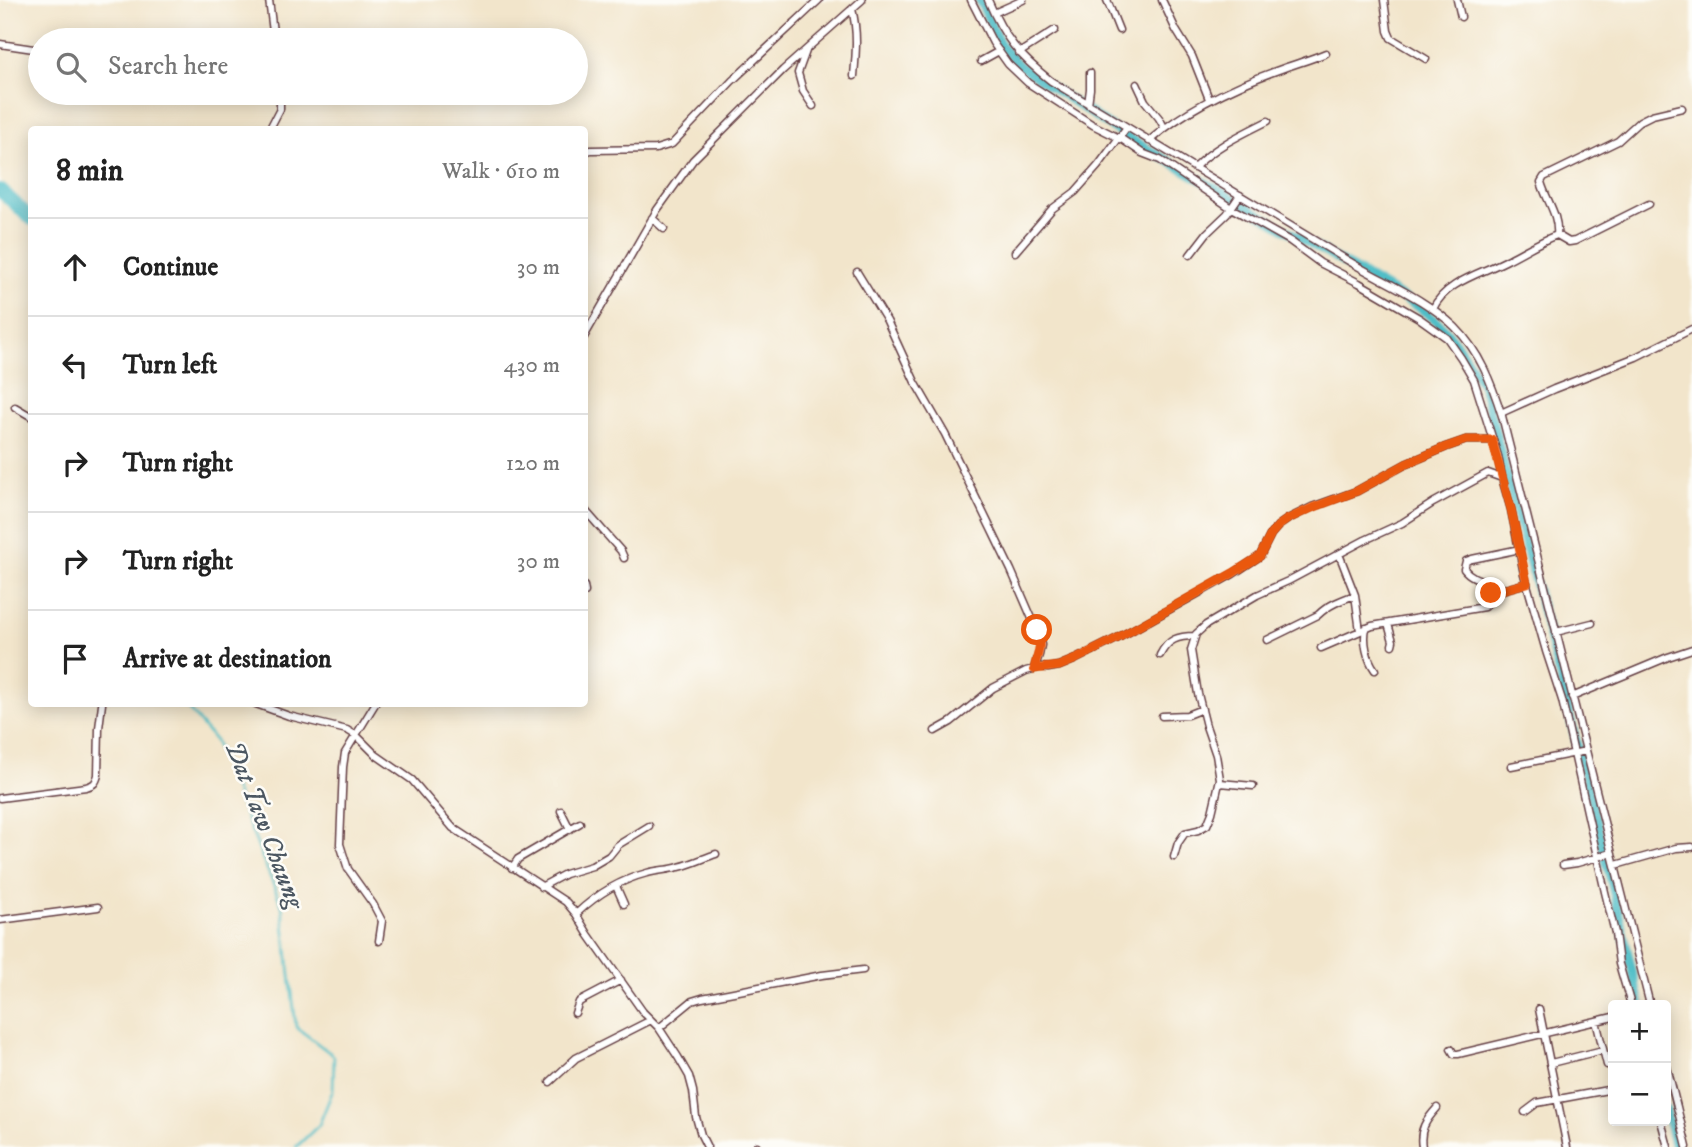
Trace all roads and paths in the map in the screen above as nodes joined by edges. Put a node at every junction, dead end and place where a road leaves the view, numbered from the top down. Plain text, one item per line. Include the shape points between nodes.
1 (269, 0) edge
2 (819, 0) edge
3 (862, 0) edge
4 (971, 0) edge
5 (988, 0) edge
6 (1023, 0) edge
7 (1107, 0) edge
8 (1162, 0) edge
9 (1384, 0) edge
10 (1457, 0) edge
11 (852, 9) junction
12 (994, 13) junction
13 (1461, 17) dead end
14 (272, 28) edge
15 (1055, 30) dead end
16 (1119, 30) dead end
17 (0, 44) edge
18 (28, 48) edge
19 (807, 49) junction
20 (999, 51) junction
21 (1326, 53) dead end
22 (1019, 54) junction
23 (1426, 59) dead end
24 (981, 61) dead end
25 (1090, 73) dead end
26 (854, 76) dead end
27 (1137, 84) dead end
28 (1209, 99) junction
29 (1088, 104) junction
30 (279, 105) edge
31 (813, 106) dead end
32 (1682, 108) dead end
33 (1268, 121) dead end
34 (271, 126) edge
35 (1164, 127) junction
36 (1126, 128) junction
37 (1119, 136) junction
38 (1149, 141) junction
39 (588, 151) edge
40 (1194, 168) junction
41 (1236, 202) junction
42 (1649, 204) dead end
43 (652, 218) junction
44 (664, 229) dead end
45 (1558, 234) junction
46 (1015, 252) dead end
47 (1190, 255) dead end
48 (857, 272) dead end
49 (1433, 309) junction
50 (1692, 329) edge
51 (588, 330) edge
52 (15, 407) dead end
53 (1502, 413) junction
54 (28, 415) edge
55 (1492, 440) junction
56 (1502, 478) junction
57 (1524, 512) junction
58 (588, 514) edge
59 (1513, 514) junction
60 (1520, 549) junction
61 (1339, 554) junction
62 (624, 558) dead end
63 (1527, 583) junction
64 (1504, 589) junction
65 (1355, 595) junction
66 (1390, 623) junction
67 (1592, 624) dead end
68 (1363, 630) junction
69 (1556, 632) junction
70 (1195, 636) junction
71 (1267, 640) dead end
72 (1394, 643) dead end
73 (1321, 648) dead end
74 (1692, 649) edge
75 (1160, 655) dead end
76 (1034, 669) junction
77 (1375, 670) dead end
78 (1572, 697) junction
79 (102, 707) edge
80 (264, 707) edge
81 (277, 707) edge
82 (373, 707) edge
83 (1202, 709) junction
84 (278, 712) junction
85 (1162, 716) dead end
86 (935, 731) dead end
87 (357, 736) junction
88 (1580, 753) junction
89 (1511, 766) dead end
90 (1220, 783) junction
91 (1253, 786) dead end
92 (0, 798) edge
93 (561, 811) dead end
94 (580, 823) dead end
95 (649, 826) dead end
96 (569, 829) junction
97 (1692, 847) edge
98 (716, 854) dead end
99 (1605, 854) junction
100 (1174, 856) dead end
101 (1563, 865) dead end
102 (1616, 865) junction
103 (512, 868) junction
104 (616, 886) junction
105 (541, 887) junction
106 (624, 904) dead end
107 (98, 907) dead end
108 (576, 914) junction
109 (0, 920) edge
110 (379, 941) dead end
111 (863, 970) dead end
112 (621, 980) junction
113 (1630, 1000) edge
114 (1649, 1000) edge
115 (1539, 1009) dead end
116 (575, 1013) dead end
117 (1608, 1018) edge
118 (651, 1020) junction
119 (1596, 1021) junction
120 (659, 1028) junction
121 (1545, 1034) junction
122 (1451, 1049) dead end
123 (1603, 1050) junction
124 (1551, 1063) junction
125 (1607, 1065) dead end
126 (1671, 1081) edge
127 (550, 1082) dead end
128 (1608, 1090) edge
129 (1559, 1099) junction
130 (1437, 1108) dead end
131 (1525, 1112) dead end
132 (1662, 1126) edge
133 (1689, 1145) edge
134 (707, 1147) edge
135 (1422, 1147) edge
136 (1567, 1147) edge
137 (1668, 1147) edge

1 - 14 street
2 - 39 street via 732,80 672,144 656,149
3 - 11 street
4 - 20 street
5 - 12 street
6 - 12 street
7 - 16 street
8 - 28 street
9 - 23 street via 1391,38
10 - 13 street
11 - 19 street
11 - 26 street via 857,42
12 - 22 street
15 - 22 street
17 - 18 street
19 - 31 street via 798,73
19 - 43 street via 693,160
20 - 24 street
20 - 37 street via 1028,83 1093,125
21 - 28 street
22 - 29 street
25 - 29 street
27 - 35 street
28 - 35 street
29 - 36 street
30 - 34 street
32 - 45 street via 1640,121 1618,141 1544,177 1541,182
33 - 40 street via 1229,141
35 - 38 street
36 - 37 street
36 - 38 street
37 - 41 street
37 - 46 street via 1075,192 1052,209
38 - 40 street
40 - 41 street
41 - 47 street
41 - 49 street
41 - 55 street via 1320,263 1447,338 1474,380
42 - 45 street via 1575,241
43 - 44 street
43 - 51 street
45 - 49 street via 1454,286
48 - 76 street via 946,434 1011,570 1041,645
49 - 53 street via 1475,353
50 - 53 street
52 - 54 street
53 - 57 street
55 - 56 street
55 - 76 street via 1466,440 1446,447 1288,519 1271,534 1260,556 1233,573 1076,659
56 - 59 street
56 - 61 street via 1488,473
57 - 59 street
57 - 69 street
58 - 62 street
59 - 60 street
60 - 63 street
60 - 64 street via 1464,564 1468,575
61 - 65 street
61 - 70 street via 1257,595
63 - 64 street
63 - 88 street
64 - 66 street via 1491,593 1484,607
65 - 68 street
65 - 71 street
66 - 68 street
66 - 72 street
67 - 69 street
68 - 73 street
68 - 77 street via 1367,657
69 - 78 street
70 - 75 street via 1170,641
70 - 83 street via 1191,650
74 - 78 street
76 - 86 street via 993,688
78 - 88 street
79 - 92 street via 98,775 93,785
80 - 84 street
81 - 84 street
82 - 87 street
83 - 85 street
83 - 90 street
84 - 87 street
87 - 103 street via 412,780 453,828
87 - 110 street via 342,767 340,845 348,869 382,921
88 - 89 street
88 - 99 street
88 - 99 street
90 - 91 street
90 - 100 street via 1207,825 1185,833
93 - 96 street
94 - 96 street
95 - 105 street via 592,866
96 - 103 street via 518,859
97 - 102 street
98 - 104 street via 682,867 642,874
99 - 101 street
99 - 102 street
99 - 113 street via 1619,964
102 - 114 street
103 - 105 street
104 - 106 street
104 - 108 street
105 - 108 street
107 - 109 street
108 - 112 street
111 - 120 street via 692,1001
112 - 116 street via 579,1002
112 - 118 street
115 - 121 street
117 - 119 street
118 - 120 street
118 - 127 street via 576,1058
119 - 121 street
119 - 123 street
120 - 134 street via 689,1076
121 - 122 street via 1458,1054
121 - 124 street
123 - 124 street
123 - 125 street
124 - 129 street
126 - 133 street
128 - 129 street
129 - 131 street via 1537,1103
129 - 136 street
130 - 135 street via 1423,1128
132 - 137 street

